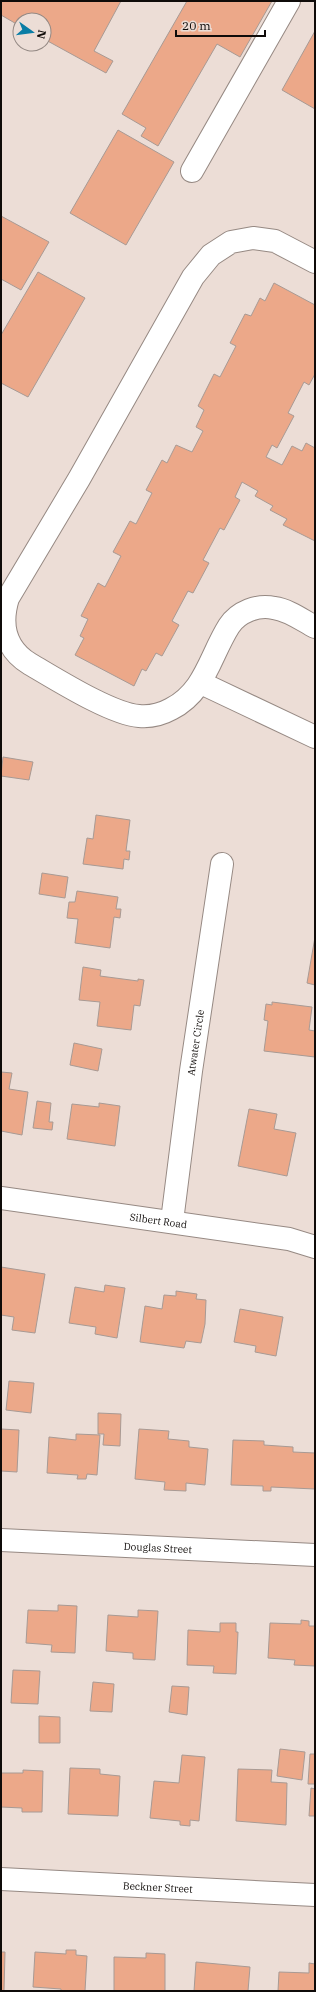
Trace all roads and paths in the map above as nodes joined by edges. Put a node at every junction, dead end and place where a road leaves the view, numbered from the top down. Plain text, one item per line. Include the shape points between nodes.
1 (289, 1) edge
2 (192, 171) dead end
3 (315, 262) edge
4 (315, 627) edge
5 (201, 683) junction
6 (315, 737) edge
7 (222, 864) dead end
8 (1, 1198) edge
9 (172, 1221) junction
10 (315, 1247) edge
11 (1, 1540) edge
12 (315, 1555) edge
13 (1, 1879) edge
14 (315, 1895) edge

1 - 2 street
3 - 5 street via 275,242 253,238 231,242 211,255 193,277 79,479 8,598 4,612 4,631 14,650 28,662 117,712 140,716 162,713 182,703
4 - 5 street via 274,607 259,607 242,613 229,625
5 - 6 street
7 - 9 street, Atwater Circle
8 - 9 street, Silbert Road
9 - 10 street, Silbert Road via 289,1238
11 - 12 street, Douglas Street
13 - 14 street, Beckner Street

